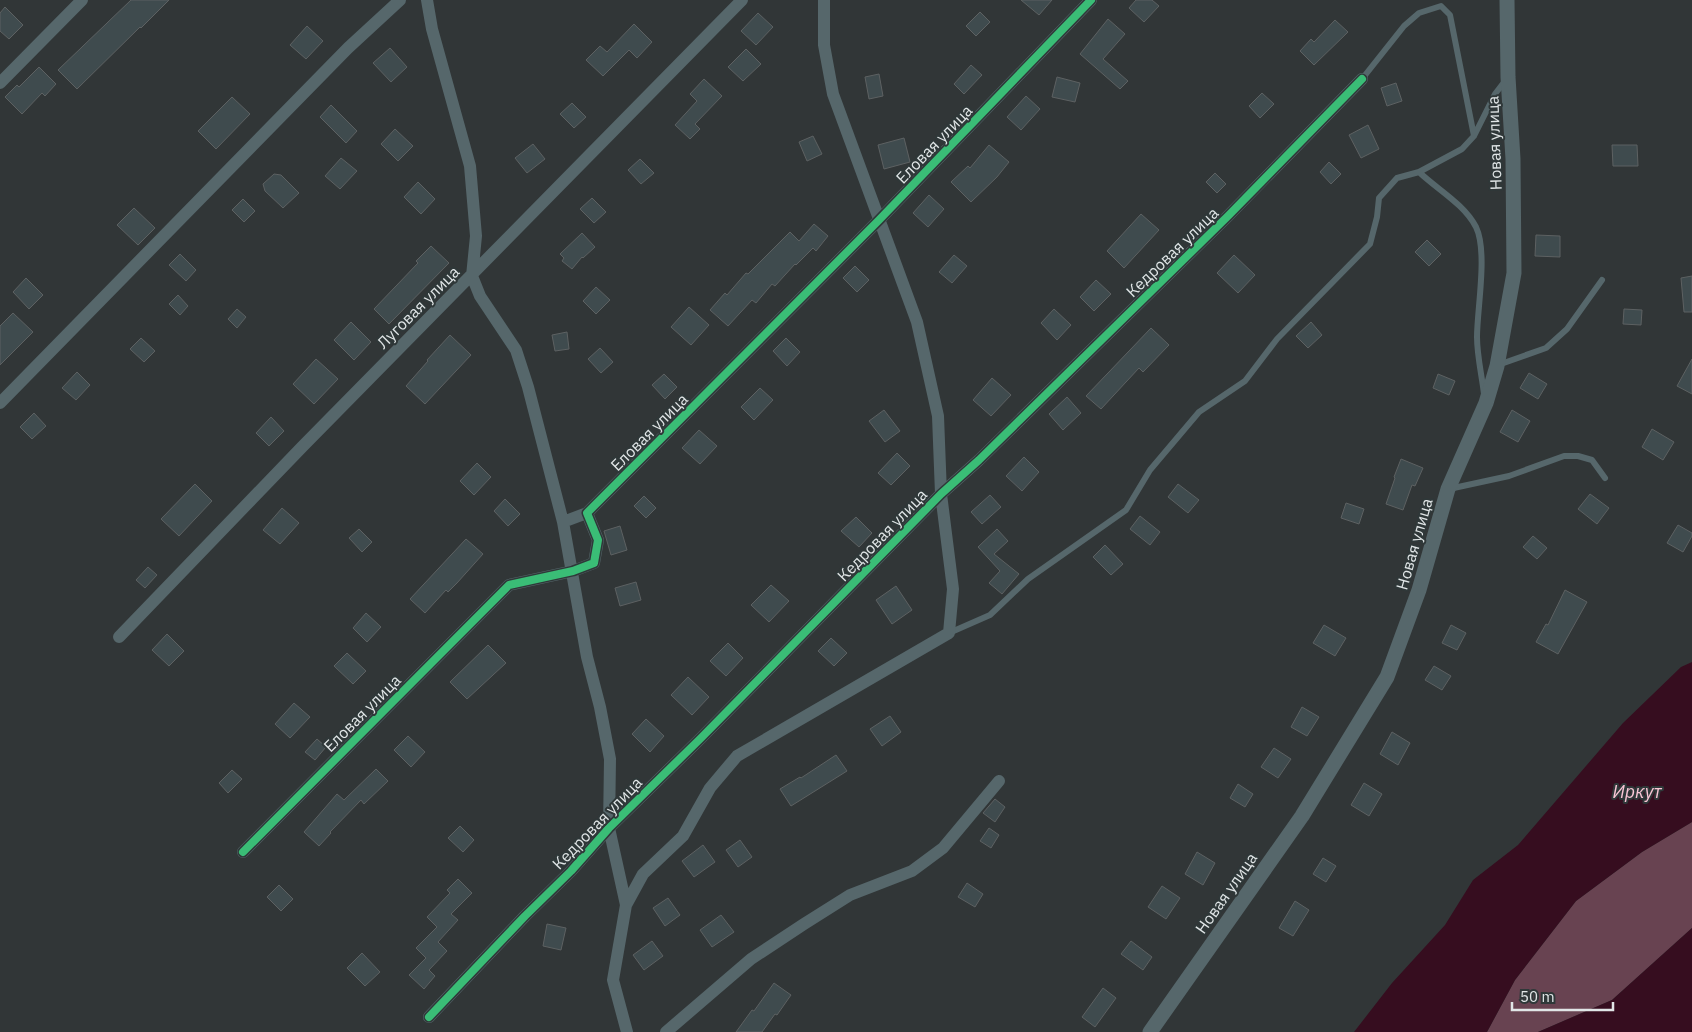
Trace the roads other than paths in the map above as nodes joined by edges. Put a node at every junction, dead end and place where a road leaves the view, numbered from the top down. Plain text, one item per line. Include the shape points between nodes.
1 (82, 0) edge
2 (400, 0) edge
3 (427, 0) edge
4 (742, 0) edge
5 (824, 0) edge
6 (1091, 0) edge
7 (1506, 0) edge
8 (1508, 77) junction
9 (1362, 79) joint
10 (0, 83) edge
11 (1474, 136) junction
12 (1419, 172) junction
13 (879, 220) junction
14 (472, 276) junction
15 (1602, 280) dead end
16 (1497, 366) junction
17 (0, 403) edge
18 (1486, 403) junction
19 (1605, 478) dead end
20 (1448, 489) junction
21 (941, 494) junction
22 (587, 513) junction
23 (563, 522) junction
24 (573, 570) junction
25 (949, 634) junction
26 (119, 637) dead end
27 (999, 781) dead end
28 (609, 828) junction
29 (243, 852) dead end
30 (626, 905) junction
31 (429, 1017) dead end
32 (627, 1032) edge
33 (666, 1032) edge
34 (1150, 1032) edge

1 - 10 street
2 - 17 street via 348,48
3 - 14 street via 432,30 470,166 476,236
4 - 14 street, Луговая улица
5 - 13 street via 824,45 833,94
6 - 13 street, Еловая улица
7 - 8 street, Новая улица
8 - 11 lane via 1495,94
8 - 16 street, Новая улица via 1514,273
9 - 11 lane via 1404,26 1419,13 1441,6 1450,15
9 - 21 street, Кедровая улица via 1228,216
11 - 12 lane via 1462,149
12 - 18 lane via 1464,210 1477,229 1482,257 1477,339
12 - 25 lane via 1397,178 1379,198 1370,244 1277,339 1245,381 1199,412 1150,470 1126,510 1028,579 990,615
13 - 21 street via 917,322 938,416
13 - 22 street, Еловая улица
14 - 23 street via 480,296 516,350
14 - 26 street, Луговая улица
15 - 16 lane via 1568,329 1546,348
16 - 18 street, Новая улица
18 - 20 street, Новая улица
19 - 20 lane via 1592,460 1564,456 1509,476
20 - 34 street, Новая улица via 1419,590 1387,677 1302,816
21 - 25 street via 953,589
21 - 28 street, Кедровая улица via 708,732
22 - 23 street
22 - 24 street, Еловая улица via 598,540 594,563
23 - 24 street
24 - 28 street via 576,603 610,759
24 - 29 street, Еловая улица via 509,586
25 - 30 street via 737,756 710,788 683,836 643,874
27 - 33 street via 944,848 912,871 850,895 751,959
28 - 30 street
28 - 31 street, Кедровая улица via 572,871
30 - 32 street via 613,980

